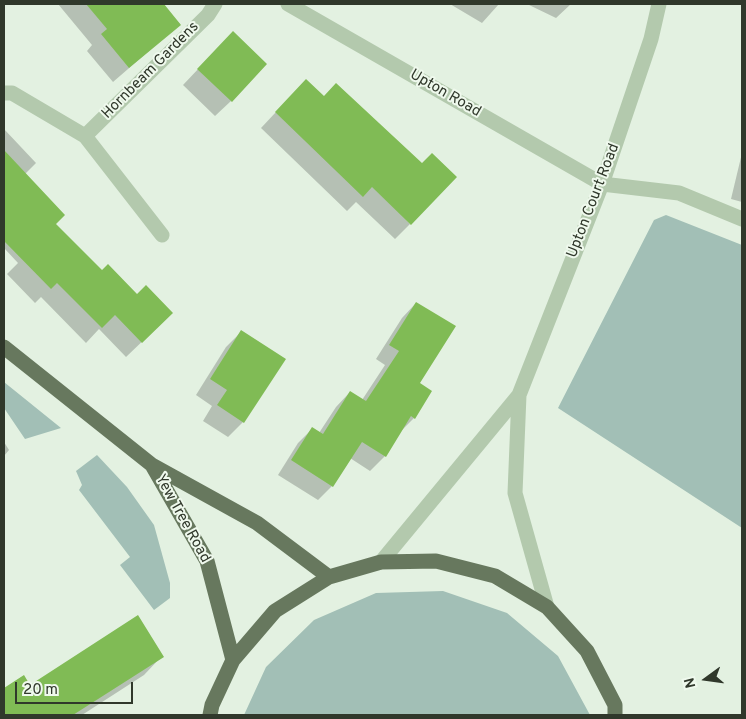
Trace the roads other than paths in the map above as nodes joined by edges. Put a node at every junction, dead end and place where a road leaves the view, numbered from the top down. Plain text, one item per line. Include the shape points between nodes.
1 (215, 4) edge
2 (288, 4) edge
3 (659, 4) edge
4 (4, 93) edge
5 (85, 136) junction
6 (602, 184) junction
7 (742, 220) edge
8 (162, 235) dead end
9 (4, 347) edge
10 (519, 395) junction
11 (152, 465) junction
12 (381, 562) junction
13 (329, 577) junction
14 (547, 607) junction
15 (233, 660) junction
16 (210, 715) edge
17 (616, 715) edge

1 - 5 street, Hornbeam Gardens via 208,15
2 - 6 street, Upton Road
3 - 6 street, Upton Court Road via 651,39
4 - 5 street via 12,93
5 - 8 street
6 - 7 street via 678,193
6 - 10 street, Upton Court Road
9 - 11 main road, Yew Tree Road
10 - 12 street, Upton Court Road
10 - 14 street, Upton Court Road via 515,494
11 - 13 main road, Yew Tree Road via 257,523
11 - 15 main road, Yew Tree Road via 207,561
12 - 13 main road
12 - 14 main road via 436,561 495,576
13 - 15 main road via 275,611
14 - 17 main road via 587,651 615,705
15 - 16 main road

